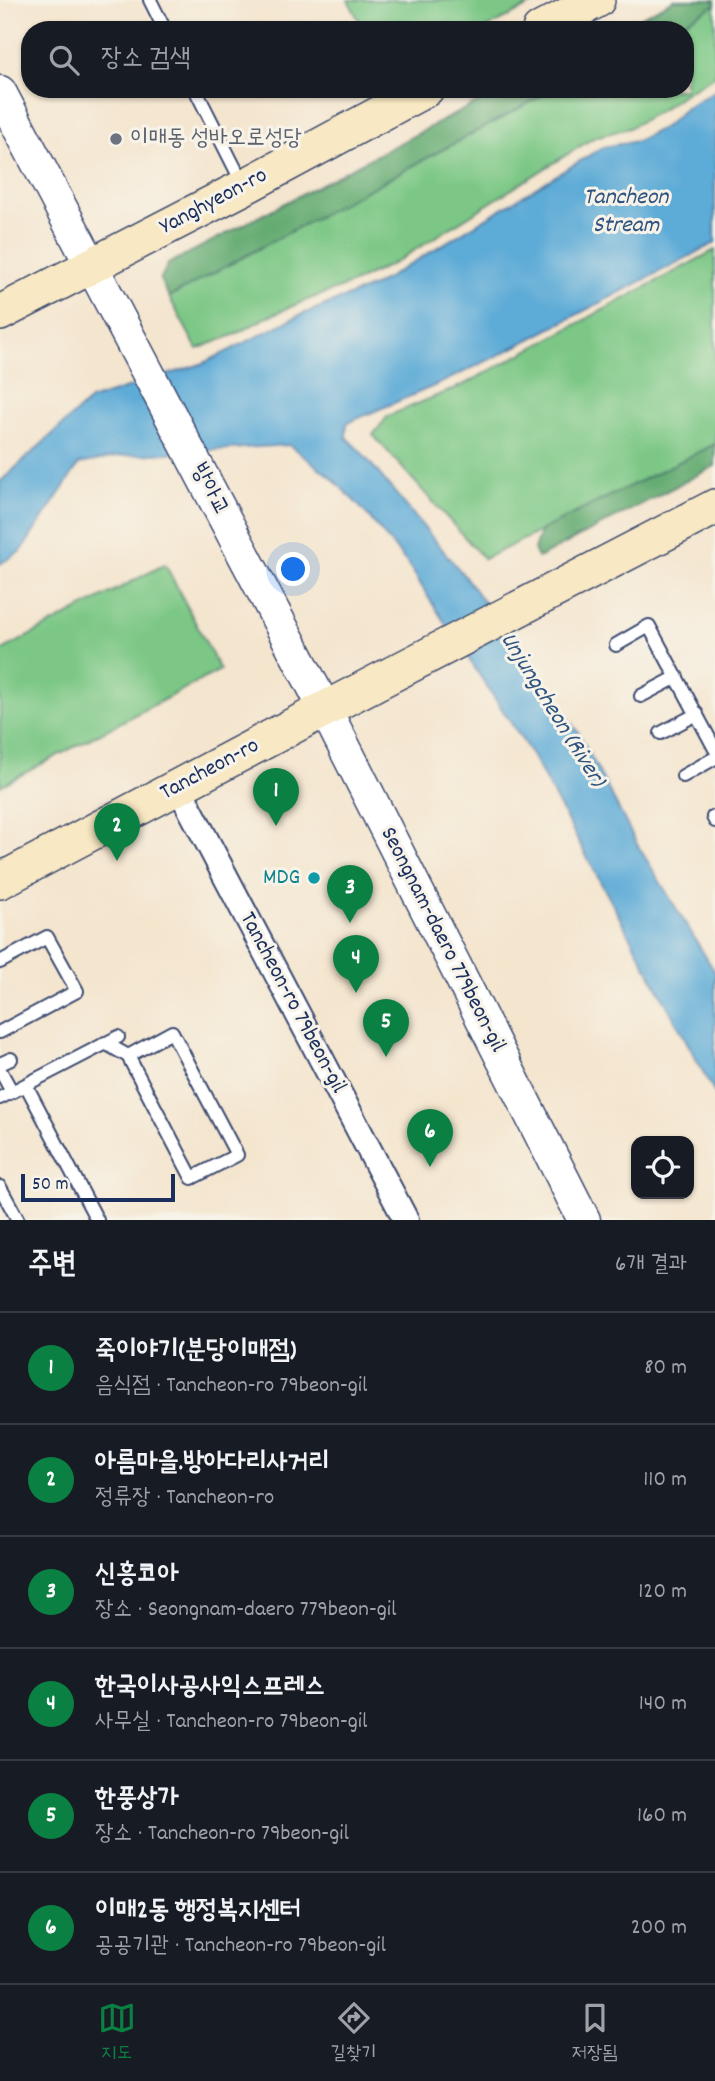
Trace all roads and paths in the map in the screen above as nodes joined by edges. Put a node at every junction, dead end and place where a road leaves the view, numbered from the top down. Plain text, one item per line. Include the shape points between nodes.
1 (150, 0) edge
2 (597, 0) edge
3 (160, 21) edge
4 (557, 21) edge
5 (0, 92) edge
6 (200, 98) edge
7 (409, 98) edge
8 (244, 187) junction
9 (90, 266) junction
10 (0, 313) edge
11 (715, 507) edge
12 (616, 645) dead end
13 (299, 662) joint
14 (677, 677) junction
15 (641, 696) dead end
16 (324, 709) junction
17 (696, 714) junction
18 (660, 733) dead end
19 (715, 749) edge
20 (715, 758) edge
21 (683, 776) dead end
22 (178, 786) junction
23 (0, 881) edge
24 (0, 962) edge
25 (0, 1032) edge
26 (118, 1037) dead end
27 (105, 1044) junction
28 (128, 1056) junction
29 (0, 1070) edge
30 (26, 1085) junction
31 (6, 1095) edge
32 (0, 1187) edge
33 (18, 1220) edge
34 (97, 1220) edge
35 (406, 1220) edge
36 (584, 1220) edge

1 - 3 lane
2 - 4 main road
5 - 9 street
6 - 8 lane
7 - 8 main road, Yanghyeon-ro
8 - 9 main road, Yanghyeon-ro
9 - 10 main road, Yanghyeon-ro
9 - 13 street, 방아교
11 - 16 main road, Tancheon-ro
12 - 14 lane via 649,626
13 - 16 street, Seongnam-daero 779beon-gil
14 - 15 lane
14 - 17 lane
16 - 22 main road, Tancheon-ro
16 - 36 street, Seongnam-daero 779beon-gil
17 - 18 lane
17 - 19 lane
20 - 21 lane
22 - 23 main road, Tancheon-ro
22 - 35 street, Tancheon-ro 79beon-gil
24 - 25 lane via 47,937 77,991
26 - 27 lane
27 - 28 lane
27 - 30 lane
28 - 28 lane via 192,1178 237,1154 172,1032
29 - 31 lane
30 - 31 lane
30 - 34 lane
32 - 33 lane

